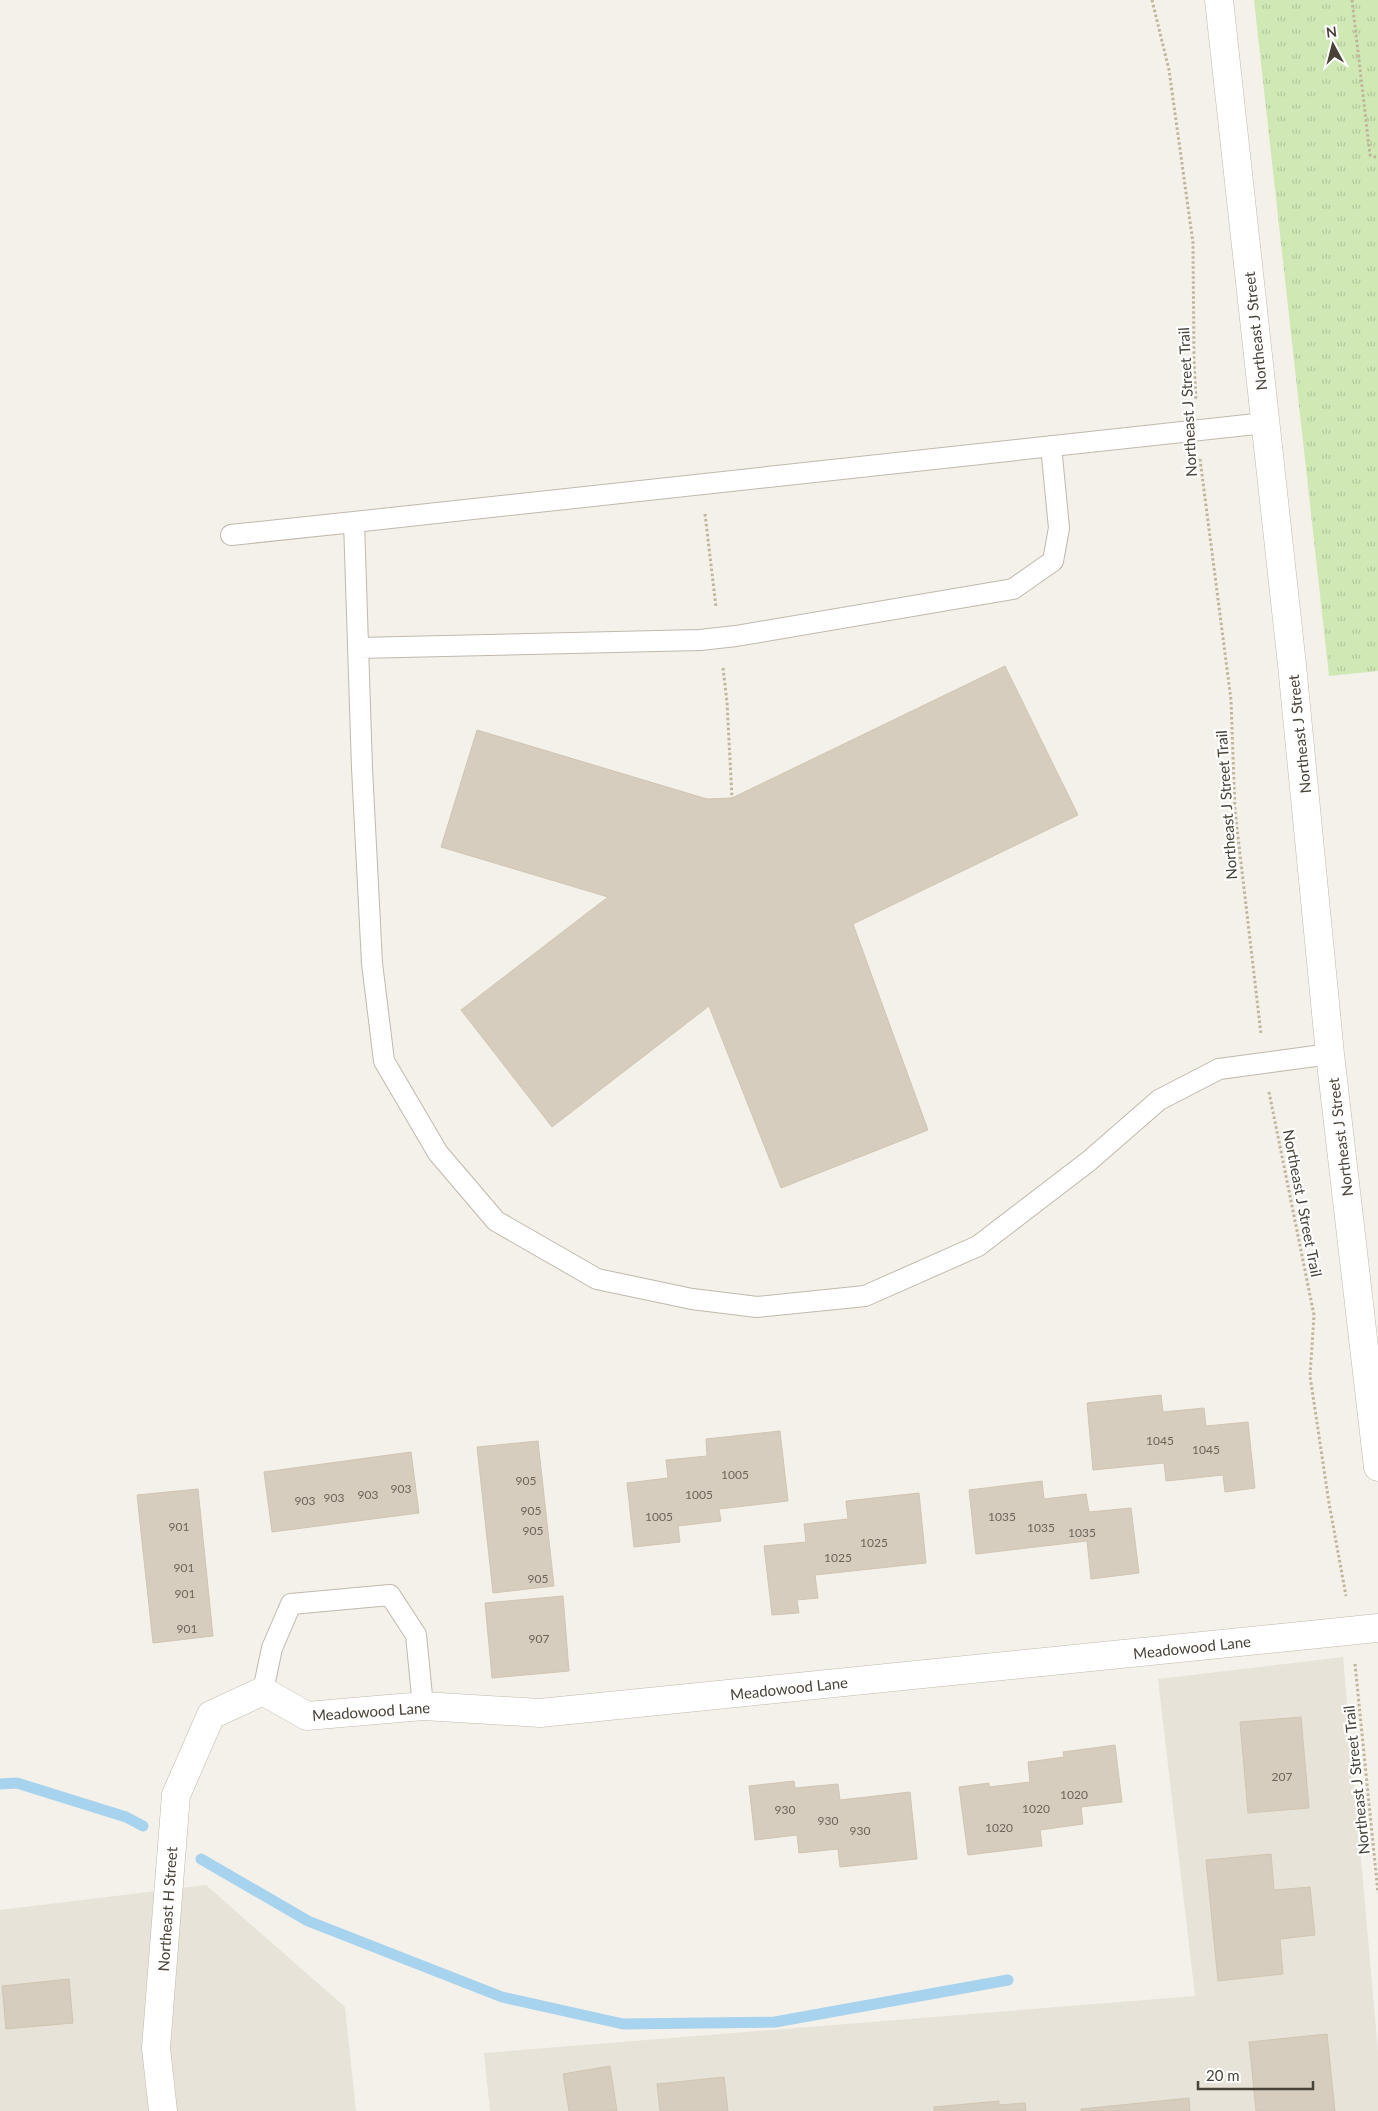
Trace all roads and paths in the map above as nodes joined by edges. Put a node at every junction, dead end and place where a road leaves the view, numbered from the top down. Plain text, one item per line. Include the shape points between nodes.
1 (1152, 0) edge
2 (1219, 0) edge
3 (1352, 0) edge
4 (1378, 158) edge
5 (1265, 422) junction
6 (1198, 430) junction
7 (1051, 446) junction
8 (702, 484) junction
9 (354, 522) junction
10 (232, 535) dead end
11 (720, 638) junction
12 (358, 648) junction
13 (732, 798) dead end
14 (1330, 1054) junction
15 (1264, 1061) junction
16 (1378, 1468) edge
17 (1348, 1605) dead end
18 (1378, 1628) edge
19 (1355, 1664) dead end
20 (263, 1691) junction
21 (423, 1706) junction
22 (1378, 1894) edge
23 (163, 2111) edge

1 - 6 path, Northeast J Street Trail via 1169,70 1193,243
2 - 5 street, Northeast J Street
3 - 4 path via 1370,155
5 - 6 lane
5 - 14 street, Northeast J Street
6 - 7 lane
6 - 15 path, Northeast J Street Trail via 1231,700 1235,810
7 - 8 lane
7 - 11 lane via 1059,528 1053,561 1013,589
8 - 9 lane
8 - 11 path
9 - 10 lane
9 - 12 lane
11 - 12 lane
11 - 13 path
12 - 15 lane via 372,963 384,1061 438,1153 496,1221 597,1279 692,1299 757,1307 865,1296 978,1246 1089,1161 1159,1100 1218,1069
14 - 15 lane
14 - 16 street, Northeast J Street
15 - 17 path, Northeast J Street Trail via 1314,1315 1310,1376 1328,1503
18 - 21 street, Meadowood Lane via 540,1713
19 - 22 path, Northeast J Street Trail
20 - 21 street, Meadowood Lane via 307,1716
20 - 21 lane via 272,1648 291,1604 390,1595 416,1635
20 - 23 street, Northeast H Street via 211,1714 176,1796 156,2048

